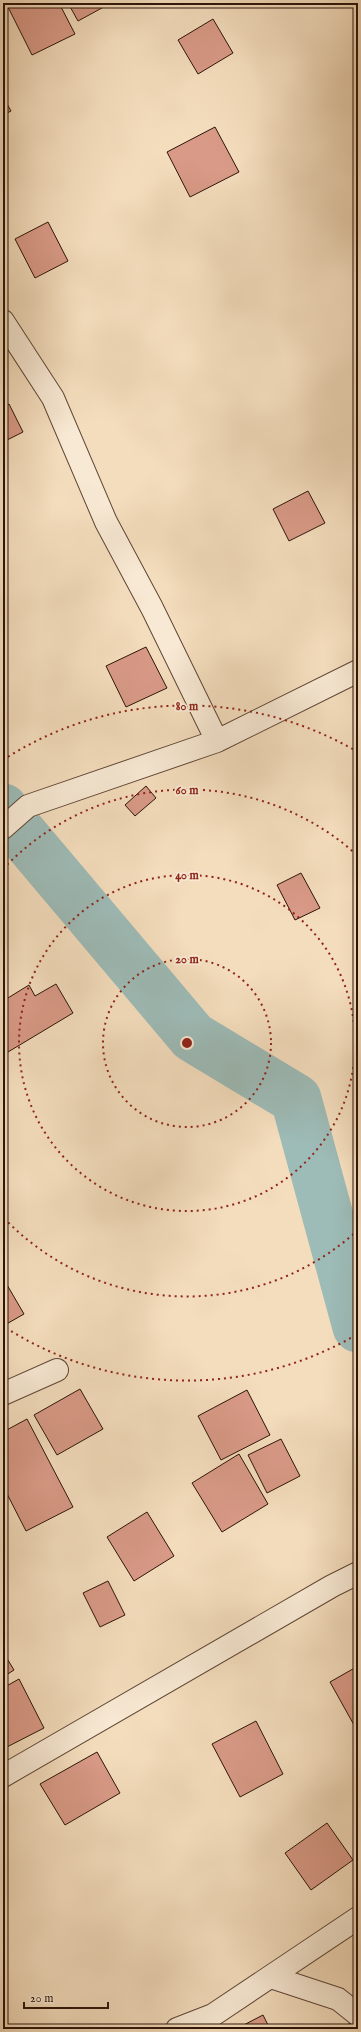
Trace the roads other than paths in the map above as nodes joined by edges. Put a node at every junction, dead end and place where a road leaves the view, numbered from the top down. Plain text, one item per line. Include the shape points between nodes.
1 (3, 321) edge
2 (358, 671) edge
3 (217, 741) junction
4 (3, 828) edge
5 (57, 1370) dead end
6 (3, 1394) edge
7 (358, 1573) edge
8 (3, 1776) edge
9 (358, 1918) edge
10 (271, 1977) junction
11 (358, 2015) edge
12 (177, 2029) edge

1 - 3 street via 53,398 106,522 152,608
2 - 3 street
3 - 4 street via 28,806
5 - 6 street
7 - 8 street
9 - 10 street
10 - 11 street via 338,1999
10 - 12 street via 213,2015

